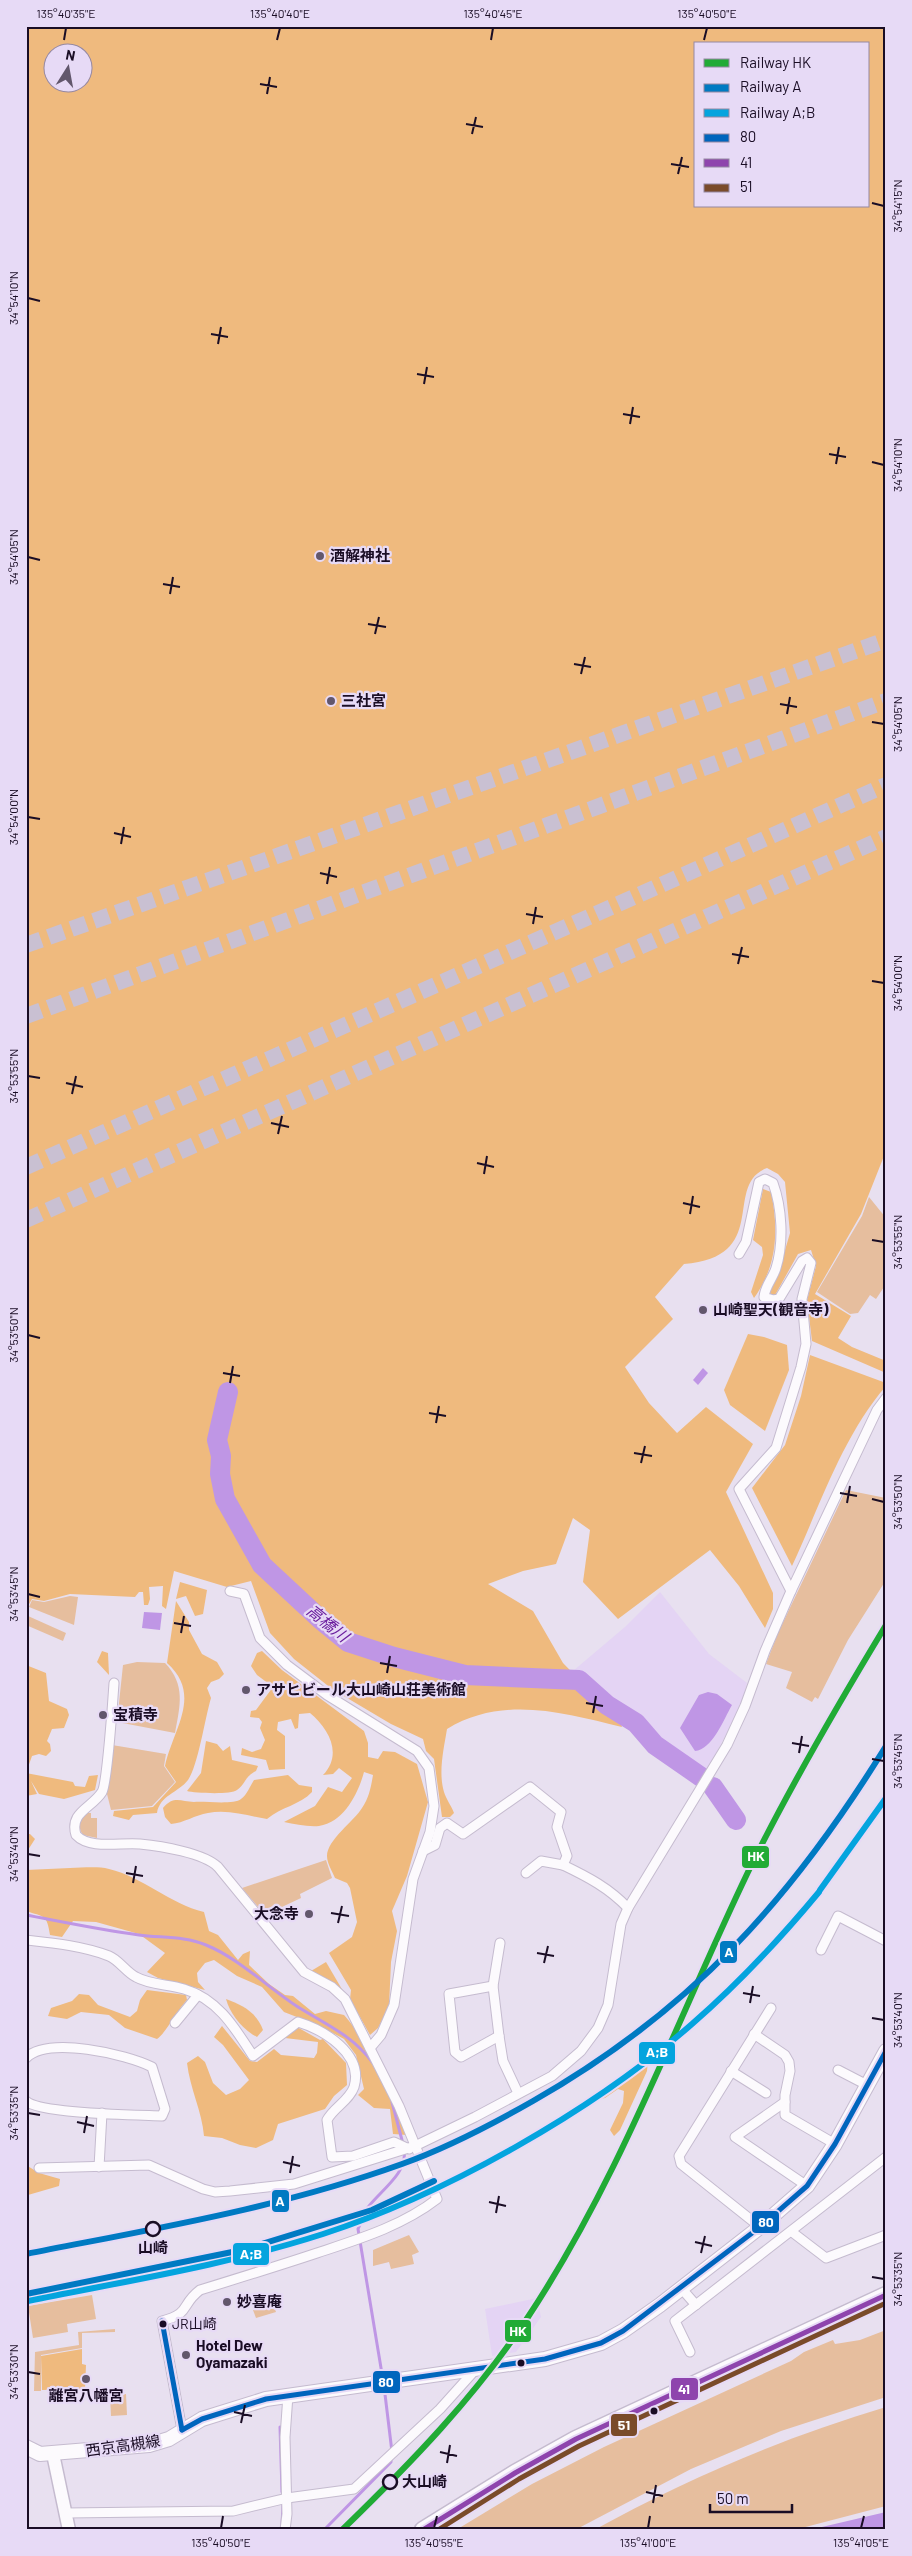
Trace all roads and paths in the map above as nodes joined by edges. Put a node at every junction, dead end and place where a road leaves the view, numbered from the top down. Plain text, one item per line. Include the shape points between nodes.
1 (739, 1254) dead end
2 (886, 1398) edge
3 (230, 1591) dead end
4 (791, 1591) junction
5 (114, 1683) dead end
6 (423, 1852) junction
7 (562, 1865) junction
8 (526, 1874) dead end
9 (628, 1908) junction
10 (26, 1940) edge
11 (886, 1941) edge
12 (500, 1943) dead end
13 (821, 1950) dead end
14 (493, 1986) junction
15 (198, 1995) junction
16 (771, 2008) dead end
17 (175, 2023) dead end
18 (754, 2034) junction
19 (499, 2036) junction
20 (370, 2048) junction
21 (886, 2051) edge
22 (26, 2058) edge
23 (838, 2070) dead end
24 (731, 2072) junction
25 (867, 2085) junction
26 (518, 2093) junction
27 (766, 2093) dead end
28 (26, 2101) edge
29 (785, 2102) junction
30 (102, 2113) junction
31 (835, 2144) junction
32 (412, 2147) junction
33 (886, 2157) edge
34 (99, 2167) junction
35 (39, 2168) dead end
36 (807, 2186) junction
37 (760, 2227) junction
38 (792, 2232) junction
39 (886, 2234) edge
40 (681, 2288) junction
41 (886, 2295) edge
42 (696, 2305) junction
43 (690, 2352) dead end
44 (476, 2370) junction
45 (288, 2395) junction
46 (182, 2430) junction
47 (26, 2447) edge
48 (53, 2454) junction
49 (287, 2498) junction
50 (66, 2513) junction
51 (69, 2530) edge
52 (285, 2530) edge
53 (423, 2530) edge

1 - 4 street via 746,1242 759,1182 765,1179 773,1183 777,1195 781,1236 776,1268 764,1297 779,1299 802,1260 807,1258 811,1264 802,1300 806,1344 776,1448 739,1489
2 - 4 street via 877,1410
3 - 6 street via 244,1594 260,1638 287,1665 327,1695 401,1740 424,1759 429,1768 434,1806
4 - 9 street via 727,1745
5 - 20 street via 103,1791 76,1817 74,1830 80,1840 140,1843 213,1862 304,1972 328,1984 345,1999
6 - 7 street via 434,1845 440,1828 447,1823 462,1834 530,1786 561,1812 557,1827 567,1856
6 - 20 street via 413,1879 394,2005 382,2035
7 - 8 street via 541,1861
7 - 9 street via 614,1893
9 - 26 street via 621,1924 608,2005 591,2040 560,2070
10 - 15 street via 61,1944 110,1956 136,1977
11 - 13 street via 838,1916
12 - 14 street
14 - 19 street
14 - 19 street via 450,1994 456,2052 461,2057
15 - 17 street
15 - 32 street via 215,2005 229,2020 253,2056 298,2022 324,2033 348,2055 354,2066 354,2087 326,2120 332,2158 353,2156 394,2142
16 - 18 street
18 - 24 street
18 - 29 street via 785,2054 790,2062
19 - 26 street via 503,2061
20 - 32 street via 399,2106
21 - 25 main road, 西京高槻線
22 - 30 street via 42,2048 105,2051 152,2068 165,2109 162,2116
23 - 25 street
24 - 27 street
24 - 37 street via 679,2159 681,2164
25 - 31 main road, 西京高槻線
26 - 32 street via 475,2118
28 - 30 street via 39,2108
29 - 31 street via 785,2115
29 - 36 street via 735,2137
30 - 34 street
31 - 36 main road, 西京高槻線
32 - 34 street via 294,2184 215,2192 148,2165
32 - 46 street via 437,2199 420,2212 342,2245 200,2290 178,2317 162,2320
33 - 38 street
34 - 35 street
36 - 37 main road, 西京高槻線
37 - 40 main road, 西京高槻線
38 - 39 street via 826,2258
38 - 42 street
40 - 42 street
40 - 44 main road, 西京高槻線 via 623,2331 601,2343 545,2359
41 - 53 highway via 576,2439 515,2472
42 - 43 street via 675,2321
44 - 45 main road, 西京高槻線
44 - 49 street via 440,2409 354,2489
45 - 46 main road, 西京高槻線 via 202,2419
45 - 49 street via 285,2437
46 - 48 main road, 西京高槻線 via 169,2439 149,2445
47 - 48 main road, 西京高槻線 via 40,2454
48 - 50 street
49 - 50 street via 233,2511
49 - 52 street
50 - 51 street

